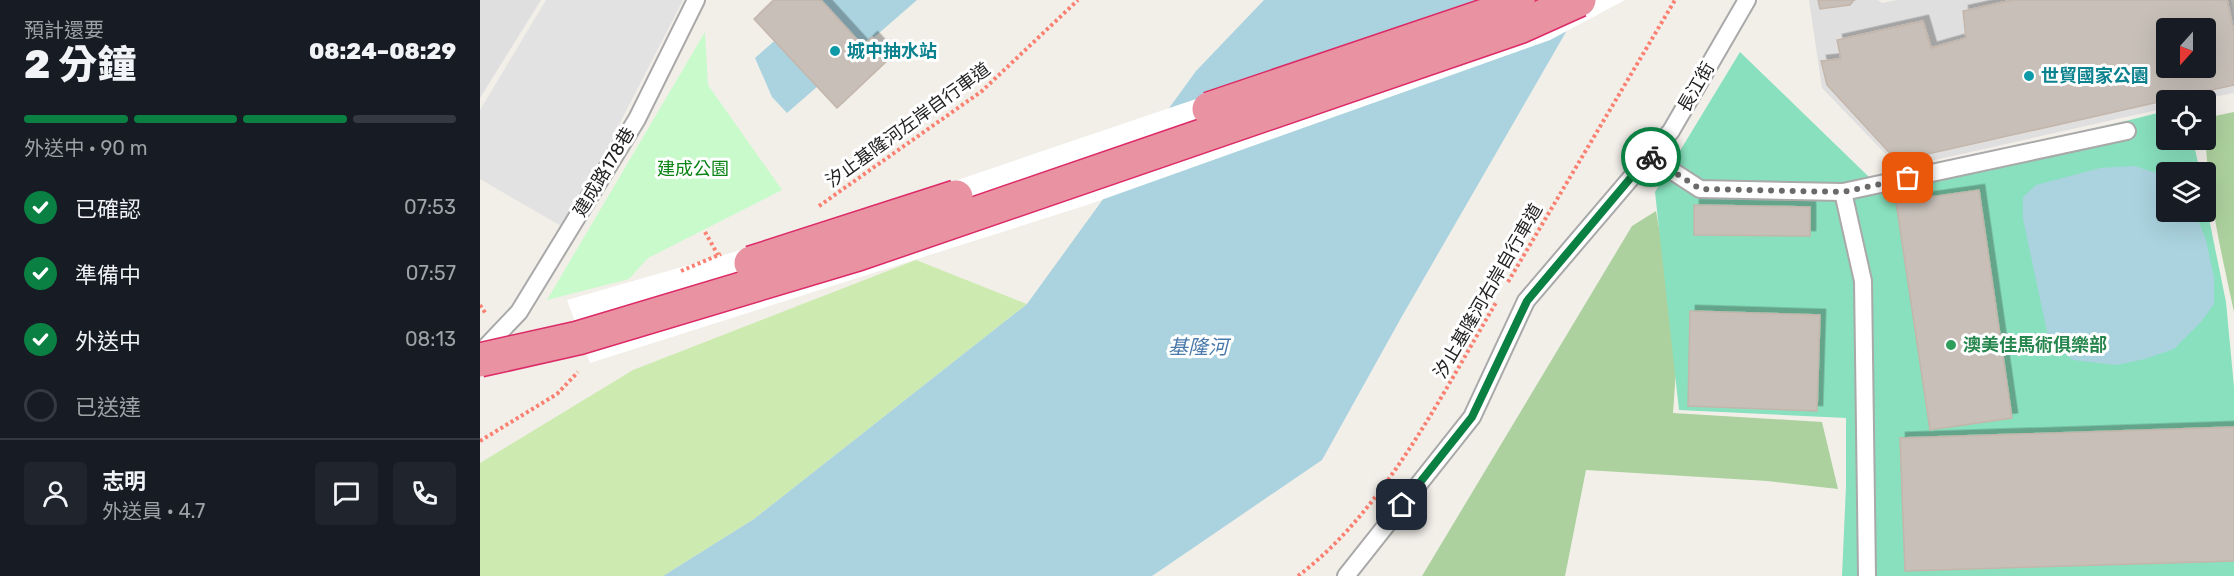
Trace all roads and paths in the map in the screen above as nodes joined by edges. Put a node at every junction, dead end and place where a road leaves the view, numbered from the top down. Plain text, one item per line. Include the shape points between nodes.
1 (696, 0) edge
2 (1078, 0) edge
3 (1518, 0) edge
4 (1579, 0) edge
5 (1675, 0) edge
6 (1747, 0) edge
7 (2127, 131) dead end
8 (1649, 156) junction
9 (1843, 192) junction
10 (812, 211) dead end
11 (705, 232) dead end
12 (718, 255) dead end
13 (1503, 291) dead end
14 (1497, 301) dead end
15 (486, 345) edge
16 (480, 353) edge
17 (1298, 576) edge
18 (1346, 576) edge
19 (1867, 576) edge

1 - 15 lane, 建成路178巷 via 637,119 519,312
2 - 10 path, 汐止基隆河左岸自行車道 via 982,92
3 - 15 highway, bridge via 1486,15 990,186 574,321
4 - 15 highway, bridge via 1519,27 858,254 578,338
5 - 13 path, 汐止基隆河右岸自行車道
6 - 8 lane, 長江街 via 1671,131
7 - 9 lane
8 - 9 lane via 1700,189
8 - 18 lane, 長江街 via 1527,301 1472,417
9 - 19 lane via 1863,282
11 - 12 path
14 - 17 path, 汐止基隆河右岸自行車道 via 1419,434 1372,501 1335,543
15 - 16 lane, 建成路178巷

